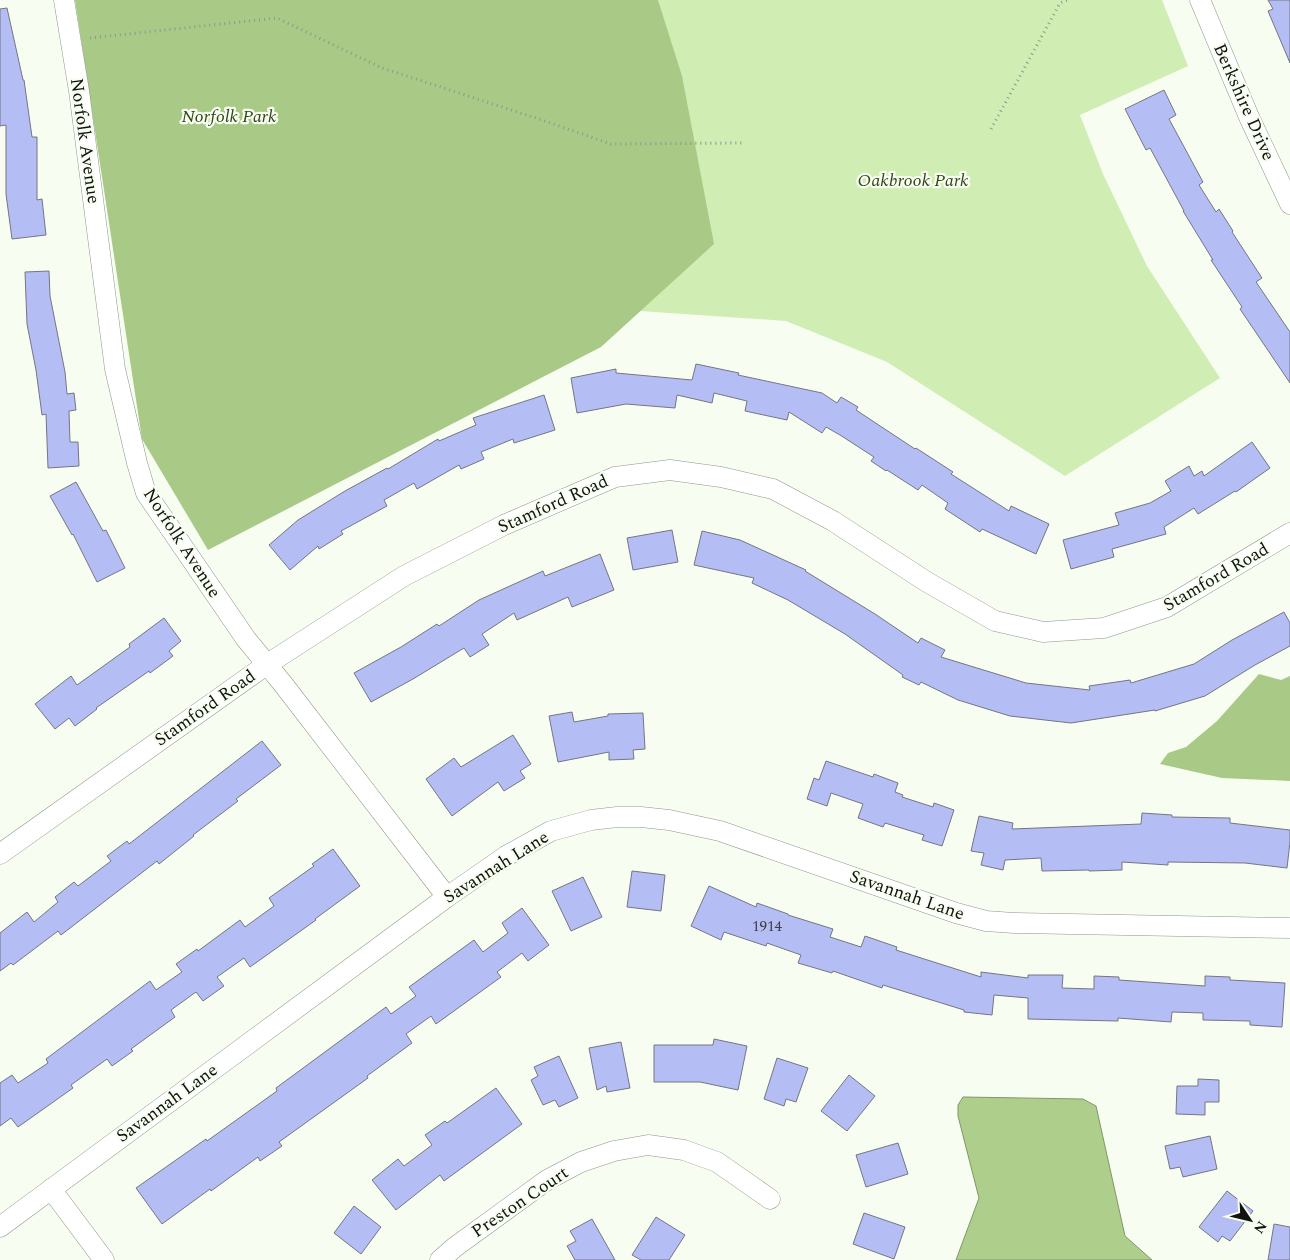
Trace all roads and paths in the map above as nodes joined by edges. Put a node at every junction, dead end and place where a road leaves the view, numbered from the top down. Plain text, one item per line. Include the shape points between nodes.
1 (64, 0) edge
2 (1067, 0) edge
3 (1200, 0) edge
4 (71, 40) junction
5 (991, 129) dead end
6 (742, 143) dead end
7 (1290, 204) edge
8 (1290, 533) edge
9 (266, 665) junction
10 (0, 854) edge
11 (447, 897) junction
12 (1290, 928) edge
13 (51, 1189) junction
14 (770, 1199) dead end
15 (0, 1227) edge
16 (104, 1260) edge
17 (440, 1260) edge

1 - 4 street, Norfolk Avenue
2 - 5 path via 1060,3
3 - 7 street, Berkshire Drive
4 - 6 path via 277,18 382,68 610,144
4 - 9 street, Norfolk Avenue via 115,369 146,493
8 - 9 street, Stamford Road via 1167,607 1104,628 1043,632 996,622 832,521 773,489 670,470 615,477 504,525 404,576
9 - 10 street, Stamford Road
9 - 11 street, Norfolk Avenue
11 - 12 street, Savannah Lane via 506,856 551,832 591,820 641,817 720,831 986,922
11 - 13 street, Savannah Lane
13 - 15 street, Savannah Lane
13 - 16 street
14 - 17 street, Preston Court via 718,1162 684,1150 648,1145 614,1151 581,1162 547,1180

